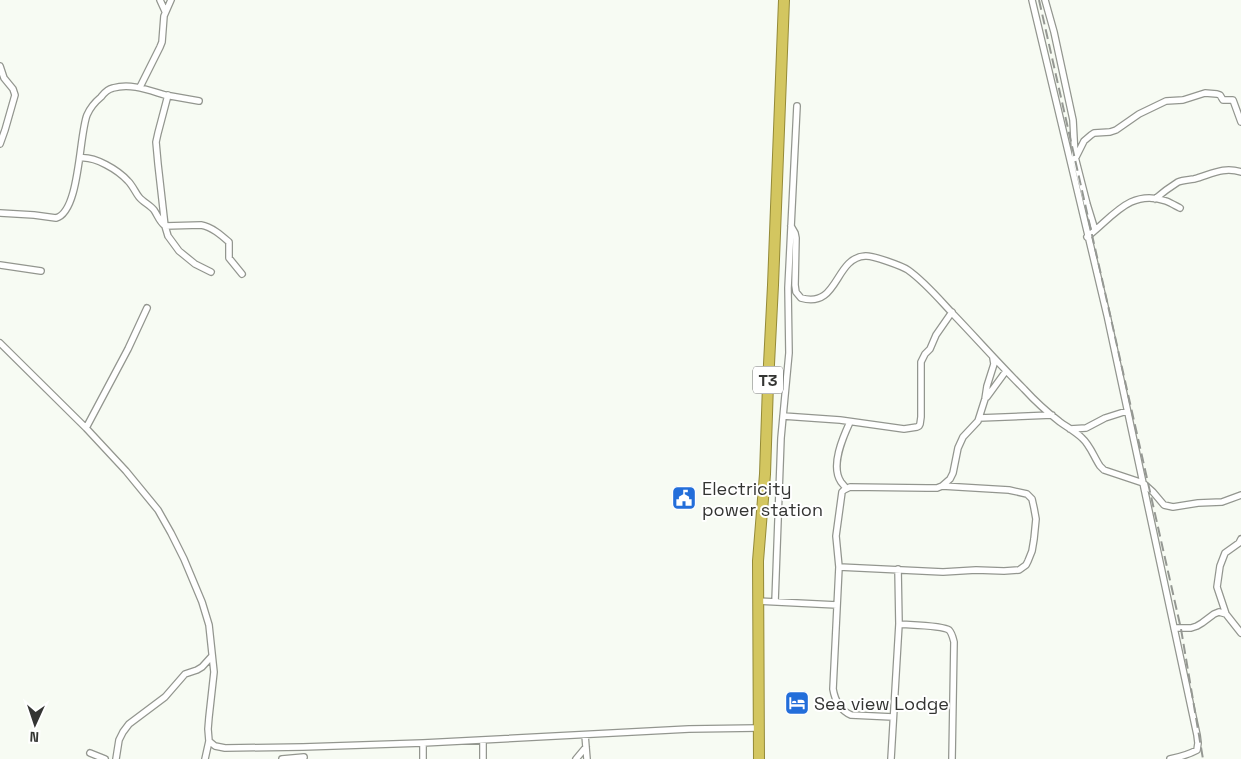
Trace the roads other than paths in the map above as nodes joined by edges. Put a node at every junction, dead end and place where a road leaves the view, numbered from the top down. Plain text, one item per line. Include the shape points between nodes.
1 (160, 0) edge
2 (170, 0) edge
3 (784, 0) edge
4 (1032, 0) edge
5 (1045, 0) edge
6 (165, 11) junction
7 (0, 66) edge
8 (140, 87) junction
9 (168, 95) junction
10 (199, 101) dead end
11 (797, 106) dead end
12 (1241, 122) edge
13 (0, 144) edge
14 (80, 158) junction
15 (1075, 158) junction
16 (1241, 172) edge
17 (1155, 198) junction
18 (1180, 208) dead end
19 (0, 213) edge
20 (164, 226) junction
21 (791, 226) junction
22 (1095, 230) junction
23 (1087, 237) junction
24 (0, 266) edge
25 (41, 271) dead end
26 (211, 272) dead end
27 (242, 274) dead end
28 (147, 308) dead end
29 (952, 312) junction
30 (0, 342) edge
31 (993, 358) junction
32 (1006, 371) junction
33 (985, 399) junction
34 (1127, 411) junction
35 (1052, 415) junction
36 (783, 416) junction
37 (979, 418) junction
38 (850, 422) junction
39 (86, 428) junction
40 (1070, 429) junction
41 (1143, 483) junction
42 (942, 486) junction
43 (846, 488) junction
44 (1241, 495) edge
45 (1241, 538) edge
46 (840, 567) junction
47 (898, 569) junction
48 (1220, 597) junction
49 (758, 601) junction
50 (775, 602) junction
51 (838, 605) junction
52 (1214, 614) junction
53 (1226, 614) junction
54 (899, 624) junction
55 (1174, 628) junction
56 (1241, 633) edge
57 (212, 656) junction
58 (893, 717) junction
59 (758, 728) junction
60 (585, 735) junction
61 (209, 740) junction
62 (483, 740) junction
63 (423, 744) junction
64 (586, 747) junction
65 (303, 748) junction
66 (90, 753) dead end
67 (304, 758) edge
68 (105, 759) edge
69 (116, 759) edge
70 (206, 759) edge
71 (282, 759) edge
72 (423, 759) edge
73 (483, 759) edge
74 (576, 759) edge
75 (587, 759) edge
76 (759, 759) edge
77 (891, 759) edge
78 (952, 759) edge
79 (1170, 759) edge

1 - 6 street
2 - 6 street
3 - 49 highway, T3 via 766,474 758,561
4 - 23 street
5 - 15 street via 1073,120
6 - 8 street via 162,42
7 - 13 street via 15,95
8 - 9 street
8 - 14 street via 112,88 91,107 85,122
9 - 10 street
9 - 20 street via 156,142
11 - 21 street
12 - 15 street via 1233,100 1223,100 1217,94 1205,93 1166,101 1116,130 1090,135
14 - 19 street via 71,199 60,217
14 - 20 street via 98,161 127,179
15 - 22 street
16 - 17 street via 1217,171 1184,180
17 - 18 street
17 - 22 street via 1130,202
20 - 26 street via 178,251
20 - 27 street via 207,226 229,242 229,258
21 - 29 street via 796,238 796,292 801,298 823,297 849,263 866,255 905,268
21 - 36 street via 789,353
22 - 23 street
23 - 34 street
24 - 25 street
28 - 39 street
29 - 31 street
29 - 38 street via 922,362 919,426 896,429
30 - 39 street
31 - 32 street
31 - 33 street
32 - 33 street
32 - 35 street
33 - 37 street
34 - 40 street via 1086,428
34 - 41 street
35 - 37 street
35 - 40 street
36 - 38 street
36 - 50 street
37 - 42 street via 963,436 953,473
38 - 43 street via 842,439 837,467 838,476
39 - 57 street via 158,510 171,532 202,602 209,626
40 - 41 street via 1084,440 1104,470
41 - 44 street via 1164,505 1173,507 1222,502
41 - 55 street
42 - 43 street
42 - 47 street via 1028,494 1036,518 1032,551 1026,566 1012,571
43 - 46 street via 840,497 836,536
45 - 48 street via 1240,543 1226,552 1222,560 1217,587
46 - 47 street
46 - 51 street
47 - 54 street
48 - 52 street
48 - 53 street
49 - 50 street
49 - 59 highway, T3
50 - 51 street
51 - 58 street via 833,689 836,701 851,715
52 - 53 street
52 - 55 street via 1197,626
53 - 56 street
54 - 58 street
54 - 78 street via 942,628 952,635
55 - 79 street via 1198,743 1197,750 1191,754
57 - 61 street via 214,672
57 - 69 street via 198,670 185,674 165,697 129,724 119,740
58 - 77 street
59 - 60 street
59 - 76 highway, T3
60 - 62 street
60 - 64 street
61 - 65 street via 225,748
61 - 70 street
62 - 63 street
62 - 73 street
63 - 65 street
63 - 72 street
64 - 74 street
64 - 75 street
65 - 67 street
66 - 68 street
67 - 71 street

